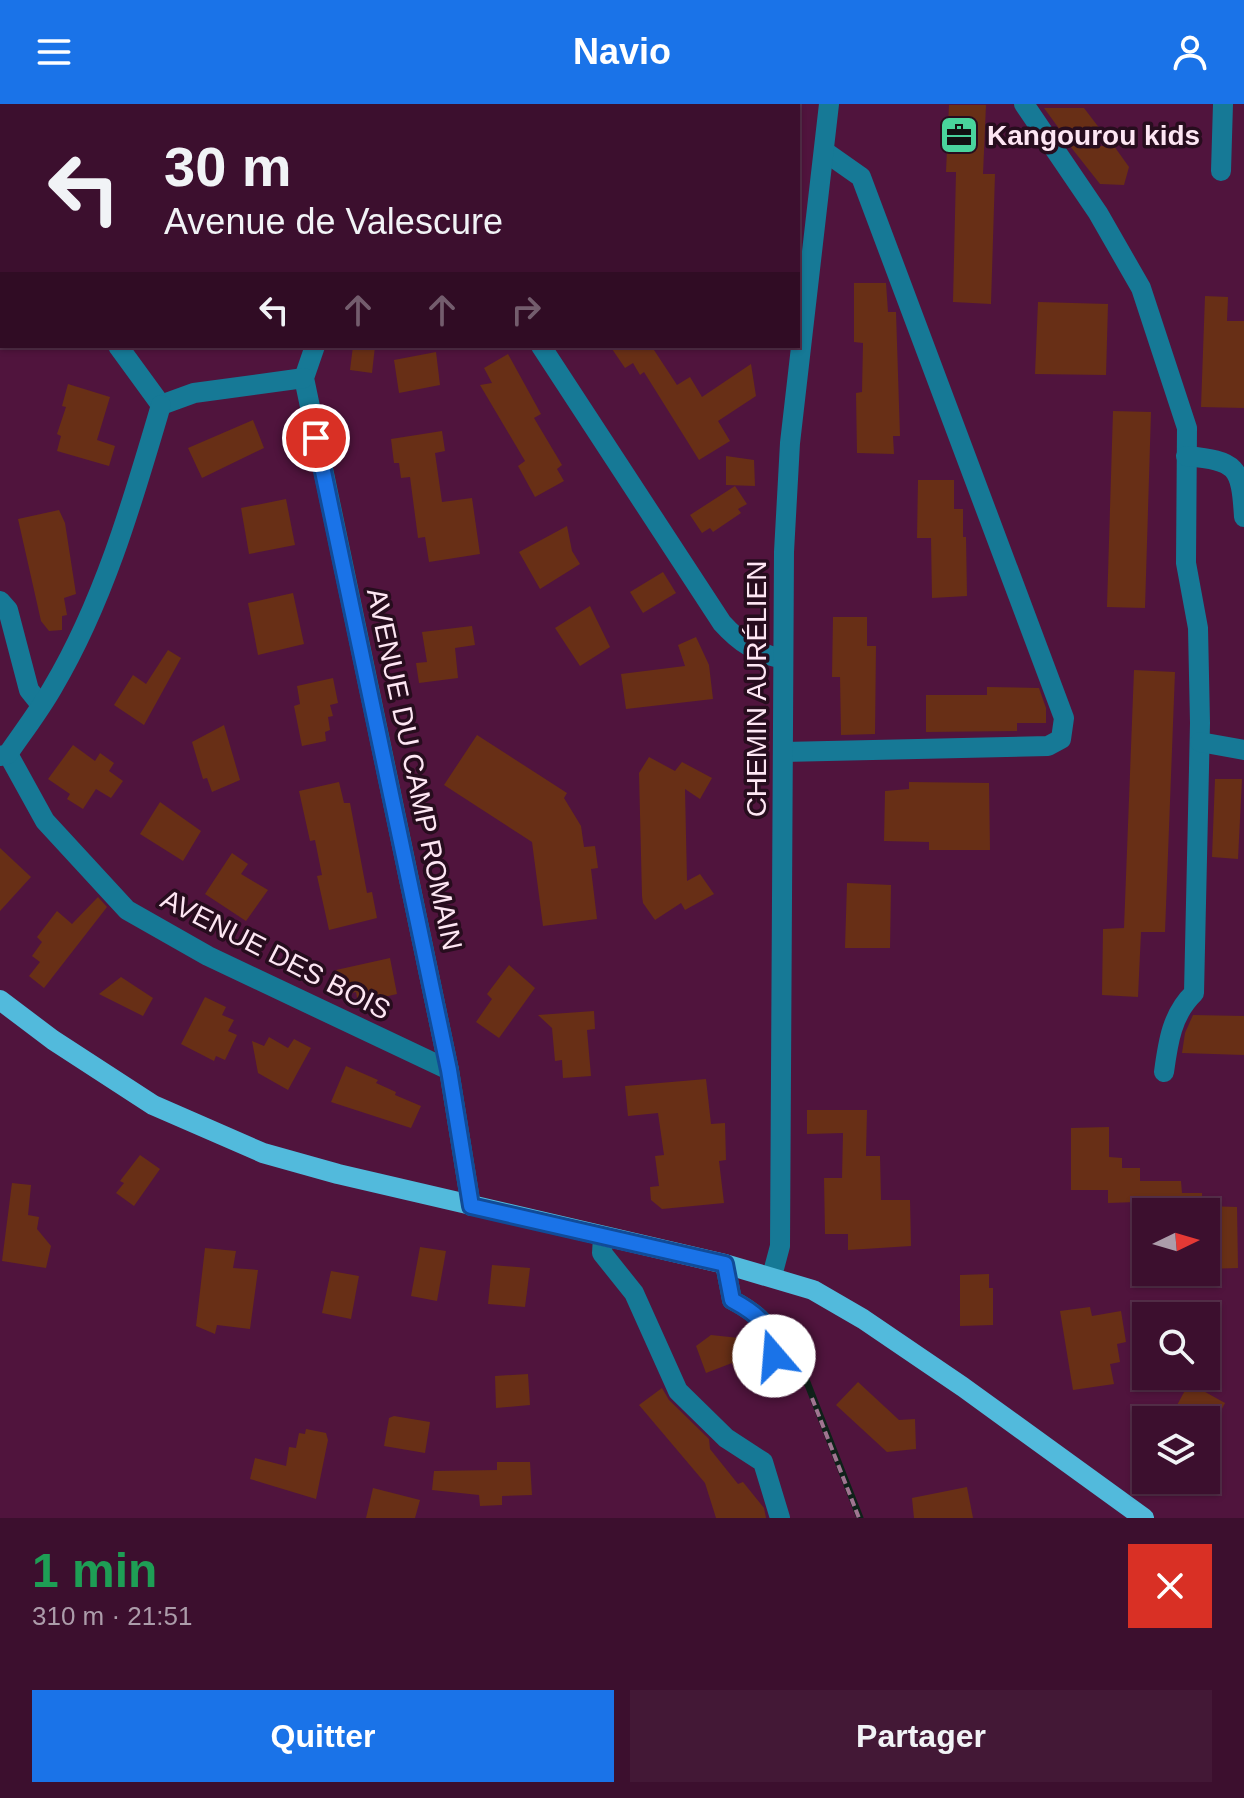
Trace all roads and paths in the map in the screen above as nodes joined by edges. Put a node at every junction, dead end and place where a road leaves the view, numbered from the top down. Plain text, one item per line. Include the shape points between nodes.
1 (829, 104) edge
2 (1024, 104) edge
3 (1223, 104) edge
4 (824, 151) junction
5 (1221, 171) dead end
6 (802, 290) edge
7 (800, 316) edge
8 (119, 348) edge
9 (314, 348) edge
10 (542, 348) edge
11 (797, 348) edge
12 (304, 378) junction
13 (161, 405) junction
14 (1186, 456) junction
15 (1238, 459) edge
16 (1244, 517) edge
17 (0, 601) edge
18 (783, 659) junction
19 (41, 705) junction
20 (1200, 742) junction
21 (1244, 750) edge
22 (783, 752) junction
23 (4, 755) edge
24 (0, 1000) edge
25 (449, 1070) junction
26 (1164, 1072) dead end
27 (471, 1206) junction
28 (603, 1237) junction
29 (725, 1264) junction
30 (772, 1276) junction
31 (778, 1381) dead end
32 (812, 1398) dead end
33 (780, 1518) edge
34 (859, 1518) edge
35 (1144, 1518) edge

1 - 4 street, CHEMIN AURÉLIEN
2 - 14 street via 1141,288 1187,428
3 - 5 street
4 - 6 street, CHEMIN AURÉLIEN
4 - 22 street via 861,177 1064,718 1061,739 1048,746
6 - 7 street, CHEMIN AURÉLIEN
8 - 13 street
9 - 12 street
10 - 18 street via 722,623 760,654
11 - 18 street, CHEMIN AURÉLIEN
12 - 13 street via 194,393
12 - 25 street, AVENUE DU CAMP ROMAIN
13 - 19 street via 130,507 88,614
14 - 15 street
14 - 20 street via 1186,563 1198,628
15 - 16 street
17 - 19 street via 8,610 29,690
18 - 22 street, CHEMIN AURÉLIEN
19 - 23 street
20 - 21 street
20 - 26 street via 1194,993 1181,1006 1169,1037
22 - 30 street, CHEMIN AURÉLIEN via 780,1246
23 - 25 street, AVENUE DES BOIS via 45,821 127,910 208,956
24 - 27 main road via 153,1105 263,1153
25 - 27 street, AVENUE DU CAMP ROMAIN
27 - 28 main road
28 - 29 main road
28 - 33 street via 602,1253 634,1293 678,1391 726,1438 763,1462
29 - 30 main road
29 - 31 street via 732,1300 760,1315 770,1331
30 - 35 main road via 813,1290 863,1319
32 - 34 path

